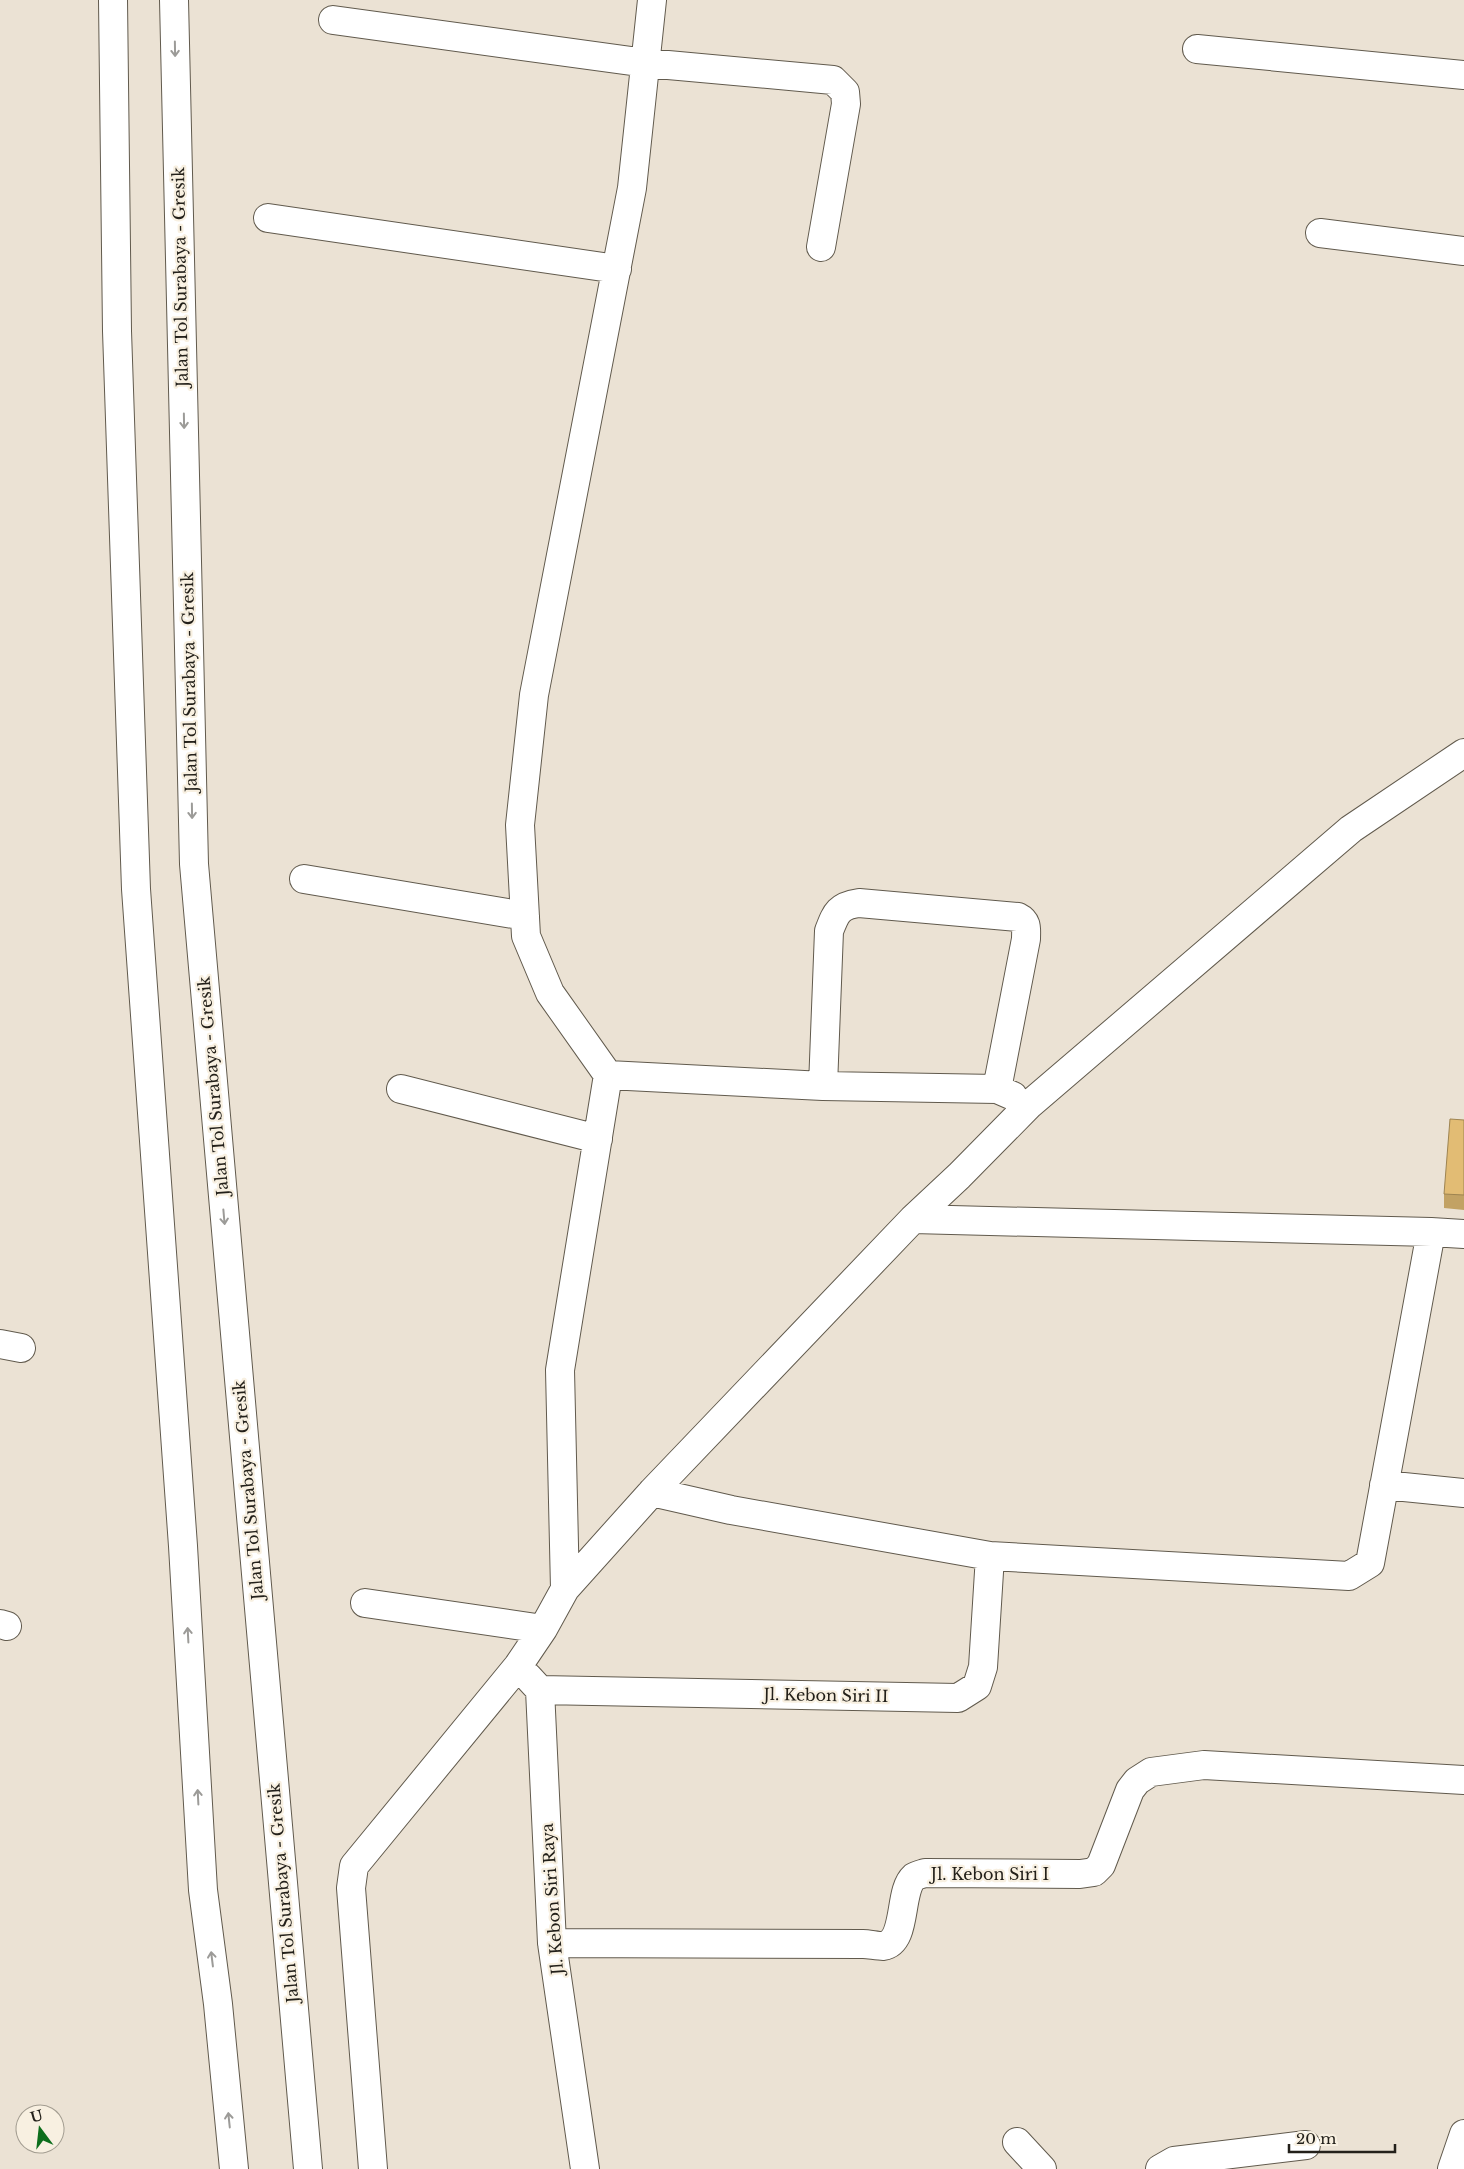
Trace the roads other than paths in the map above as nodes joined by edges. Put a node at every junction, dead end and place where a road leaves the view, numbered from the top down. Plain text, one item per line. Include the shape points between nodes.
1 (112, 0) edge
2 (174, 0) edge
3 (652, 0) edge
4 (333, 20) dead end
5 (1196, 49) dead end
6 (646, 63) junction
7 (1464, 75) edge
8 (268, 218) dead end
9 (1320, 233) dead end
10 (821, 247) dead end
11 (1464, 251) edge
12 (617, 268) junction
13 (1464, 753) edge
14 (304, 879) dead end
15 (525, 916) junction
16 (608, 1075) junction
17 (823, 1086) junction
18 (401, 1089) dead end
19 (997, 1089) junction
20 (1030, 1104) junction
21 (598, 1139) junction
22 (913, 1219) junction
23 (1431, 1232) junction
24 (1464, 1234) edge
25 (1384, 1485) junction
26 (652, 1492) junction
27 (1464, 1493) edge
28 (990, 1556) junction
29 (565, 1589) junction
30 (365, 1603) dead end
31 (543, 1628) junction
32 (518, 1666) junction
33 (540, 1690) junction
34 (1464, 1780) edge
35 (552, 1943) junction
36 (1464, 2134) edge
37 (1017, 2142) dead end
38 (1306, 2145) dead end
39 (234, 2169) edge
40 (308, 2169) edge
41 (373, 2169) edge
42 (585, 2169) edge
43 (1042, 2169) edge
44 (1160, 2169) edge
45 (1452, 2169) edge

39 -> 1 main road via 203,1890 183,1546 136,889 117,331
2 -> 40 main road, Jalan Tol Surabaya - Gresik via 194,864
3 - 6 main road
4 - 6 main road
5 - 7 main road
6 - 10 main road via 833,80 841,86 846,104
6 - 12 main road via 632,188
8 - 12 main road
9 - 11 main road
12 - 15 main road via 534,695 520,825
13 - 20 main road via 1351,829
14 - 15 main road
15 - 16 main road via 526,936 550,993
16 - 17 main road
16 - 21 main road
17 - 19 main road
17 - 19 main road via 829,931 835,915 844,905 859,903 1018,917 1026,924 1026,939
18 - 21 main road
19 - 20 main road
20 - 22 main road
21 - 29 main road via 560,1370
22 - 23 main road
22 - 26 main road
23 - 24 main road
23 - 25 main road
25 - 27 main road
25 - 28 main road via 1370,1563 1349,1576
26 - 28 main road via 731,1510
26 - 29 main road
28 - 33 main road, Jl. Kebon Siri II via 983,1666 977,1686 958,1698
29 - 31 main road
30 - 31 main road
31 - 32 main road
32 - 33 main road
32 - 41 main road via 354,1866 351,1888
33 - 35 main road, Jl. Kebon Siri Raya
34 - 35 main road, Jl. Kebon Siri I via 1204,1765 1151,1772 1130,1790 1100,1865 1094,1872 915,1876 908,1885 898,1930 893,1941 884,1946
35 - 42 main road, Jl. Kebon Siri Raya
36 - 45 main road
37 - 43 main road
38 - 44 main road via 1174,2162

